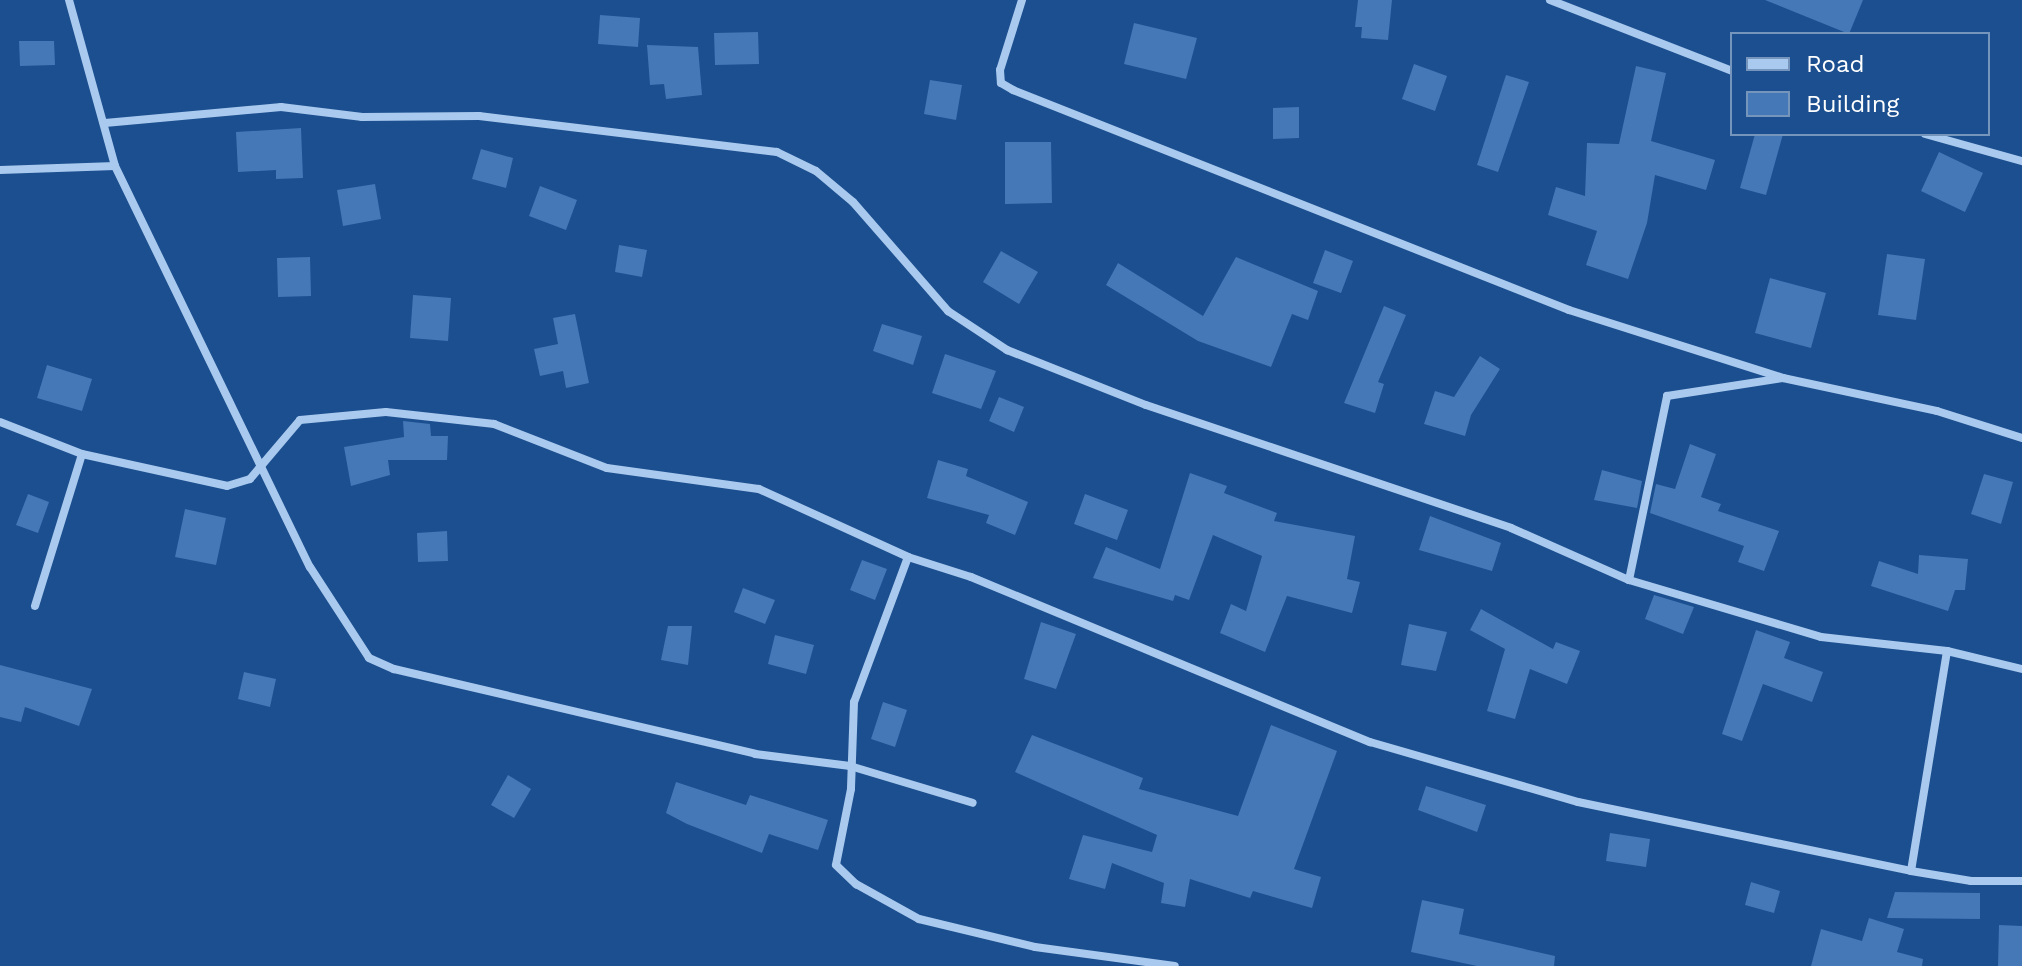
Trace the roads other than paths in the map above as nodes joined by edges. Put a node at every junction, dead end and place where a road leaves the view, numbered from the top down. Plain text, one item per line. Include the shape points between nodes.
1 (69, 0) edge
2 (1022, 0) edge
3 (1550, 0) edge
4 (1730, 70) edge
5 (105, 123) junction
6 (1932, 136) edge
7 (2022, 161) edge
8 (115, 166) junction
9 (0, 170) edge
10 (1783, 378) junction
11 (0, 422) edge
12 (2022, 438) edge
13 (82, 454) junction
14 (261, 466) junction
15 (908, 557) junction
16 (1629, 580) junction
17 (35, 606) dead end
18 (1947, 651) junction
19 (2022, 669) edge
20 (850, 766) junction
21 (973, 803) dead end
22 (1911, 871) junction
23 (2022, 881) edge
24 (1175, 966) edge

1 - 5 street
2 - 10 street via 1000,70 1001,83 1013,90 1569,310
3 - 4 street
5 - 8 street
5 - 16 street via 281,107 362,117 479,116 777,152 816,171 853,202 948,311 1007,350 1146,405 1511,528
6 - 7 street
8 - 9 street
8 - 14 street
10 - 12 street via 1937,411
10 - 16 street via 1667,396
11 - 13 street
13 - 14 street via 227,486 250,479
13 - 17 street
14 - 15 street via 300,420 386,412 494,424 607,468 759,489
14 - 20 street via 327,600 369,658 394,669 740,751
15 - 20 street via 854,702
15 - 22 street via 971,577 1370,742 1578,802
16 - 18 street via 1821,637
18 - 19 street
18 - 22 street
20 - 21 street
20 - 24 street via 836,865 892,907 919,919 1035,947
22 - 23 street via 1971,881

